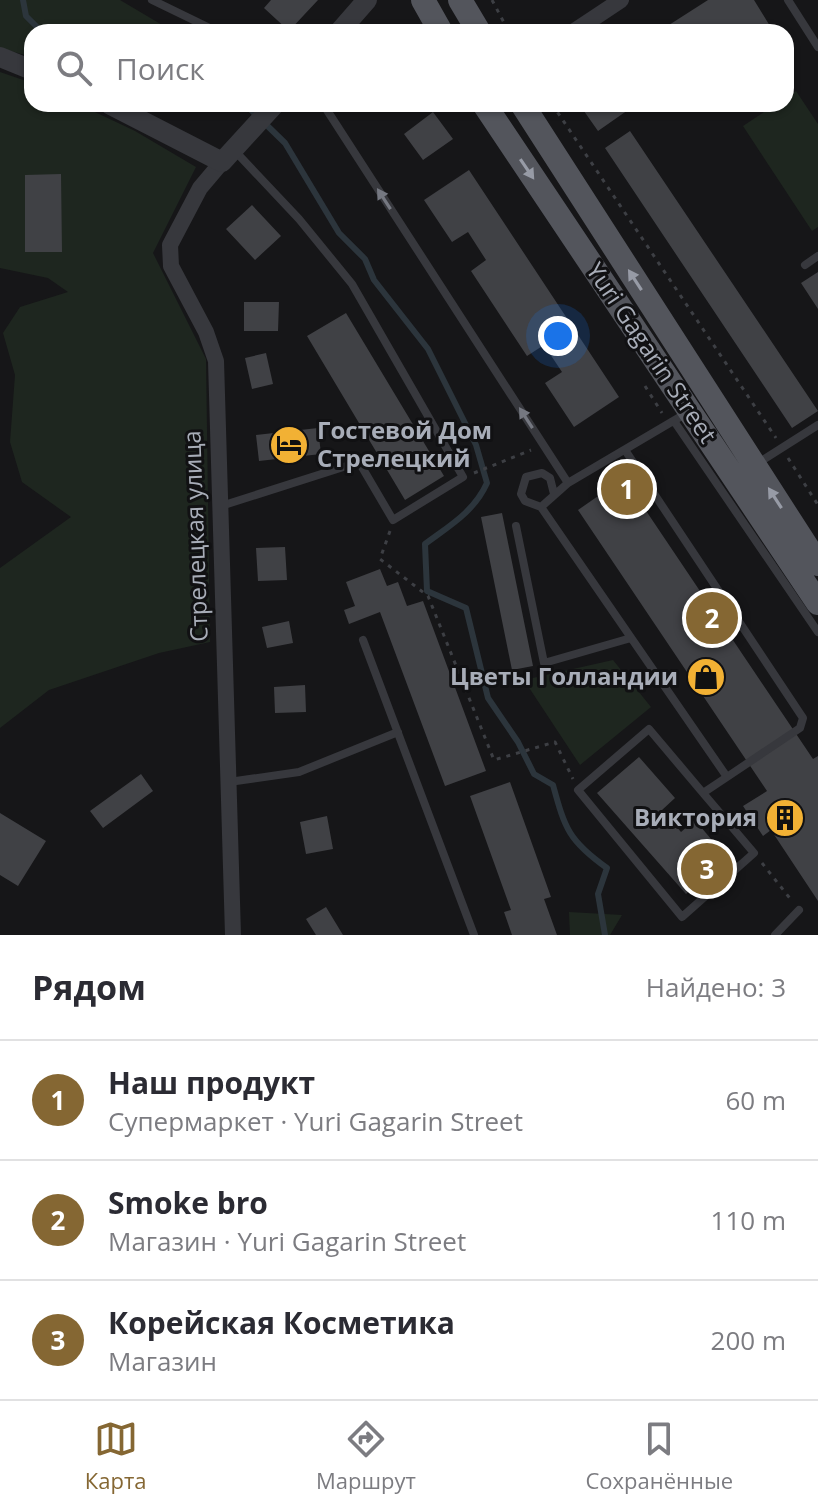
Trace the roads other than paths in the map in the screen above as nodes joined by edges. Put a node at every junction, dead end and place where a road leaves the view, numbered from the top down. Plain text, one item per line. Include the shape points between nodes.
1 (152, 0) edge
2 (367, 0) edge
3 (423, 0) edge
4 (460, 0) edge
5 (621, 0) edge
6 (788, 0) edge
7 (202, 24) edge
8 (346, 24) edge
9 (436, 24) edge
10 (474, 24) edge
11 (585, 24) edge
12 (818, 47) edge
13 (0, 57) edge
14 (24, 67) edge
15 (127, 112) edge
16 (268, 112) edge
17 (328, 112) edge
18 (489, 112) edge
19 (527, 112) edge
20 (228, 156) junction
21 (818, 256) edge
22 (805, 265) dead end
23 (682, 416) junction
24 (818, 425) edge
25 (625, 450) junction
26 (754, 466) junction
27 (568, 483) junction
28 (554, 494) junction
29 (221, 506) junction
30 (541, 507) junction
31 (516, 526) dead end
32 (818, 564) edge
33 (818, 603) edge
34 (818, 632) edge
35 (631, 638) junction
36 (363, 640) dead end
37 (398, 732) junction
38 (727, 777) junction
39 (229, 782) junction
40 (703, 793) junction
41 (799, 910) road end
42 (233, 935) edge
43 (474, 935) edge
44 (775, 935) edge

1 - 7 lane
2 - 8 street
3 - 9 main road
4 - 10 main road
5 - 11 street
6 - 12 lane
13 - 14 street
15 - 20 street
16 - 20 street, Стрелецкая улица
27 -> 17 lane
18 -> 23 main road, Yuri Gagarin Street
26 -> 19 main road, Yuri Gagarin Street
20 - 29 street, Стрелецкая улица via 200,188 170,245 171,266 216,361
20 - 29 lane via 299,219 352,284 463,477 393,520 359,462
21 - 22 lane
23 - 25 lane
23 - 33 main road, Yuri Gagarin Street
23 - 34 lane
24 - 26 lane
25 - 27 lane
25 - 38 lane via 803,718 800,728
32 -> 26 main road, Yuri Gagarin Street
27 - 28 lane
28 - 30 lane
28 - 30 lane via 554,485 542,473 526,477 521,494
29 - 39 street, Стрелецкая улица
30 - 35 lane
31 - 35 lane via 544,663
35 - 38 lane
36 - 37 lane
37 - 39 lane via 299,772
37 - 43 lane
38 - 40 lane
39 - 42 street, Стрелецкая улица
40 - 40 lane via 649,729 578,790 682,917 754,853
41 - 44 lane

